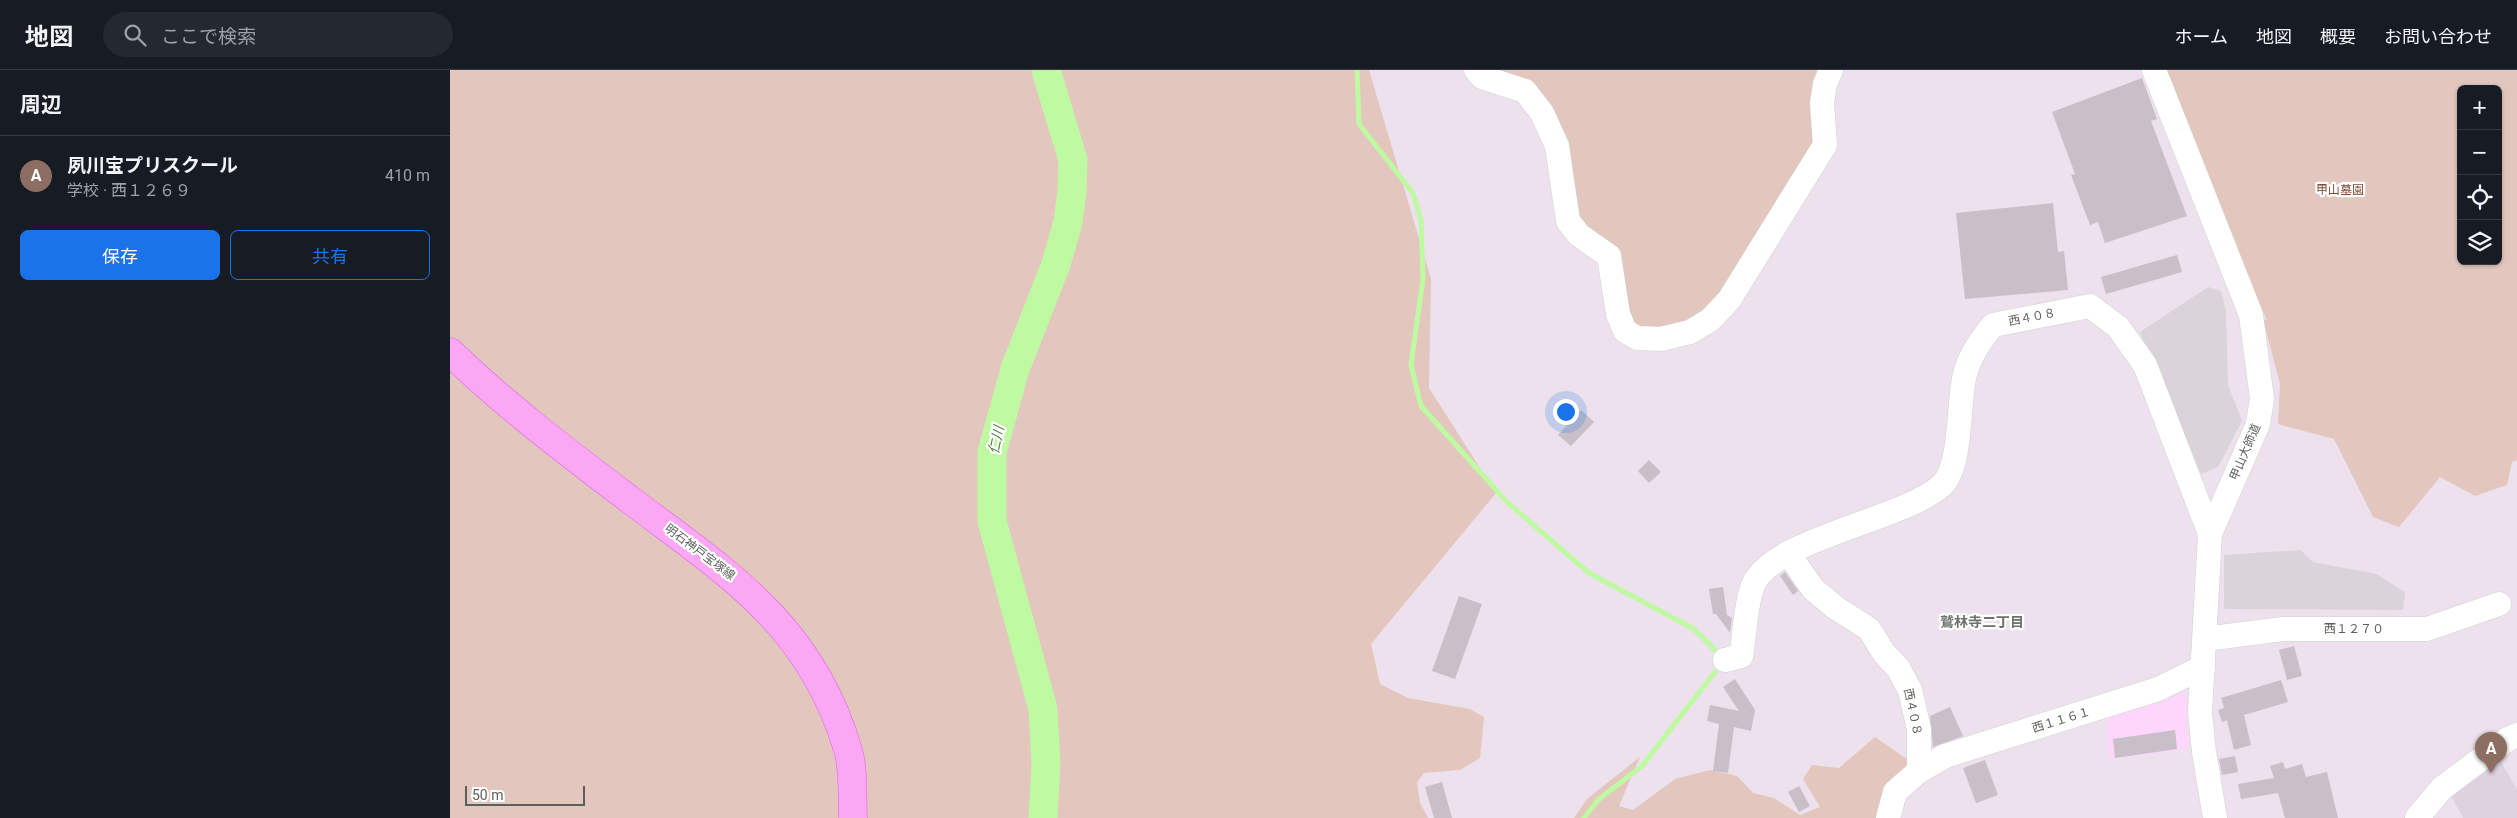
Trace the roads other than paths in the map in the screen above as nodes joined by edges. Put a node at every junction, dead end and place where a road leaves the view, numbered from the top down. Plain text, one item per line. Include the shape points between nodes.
1 (1476, 70) edge
2 (1831, 70) edge
3 (2154, 70) edge
4 (450, 352) edge
5 (2210, 534) junction
6 (1788, 553) junction
7 (2499, 604) dead end
8 (2205, 639) junction
9 (1725, 660) dead end
10 (2203, 667) junction
11 (2517, 735) edge
12 (1919, 771) junction
13 (853, 818) edge
14 (1888, 818) edge
15 (2215, 818) edge
16 (2417, 818) edge

1 - 2 street via 1482,77 1525,90 1542,113 1557,146 1568,221 1579,236 1609,256 1618,314 1625,331 1637,338 1661,339 1690,332 1710,320 1729,300 1801,188 1825,145 1822,103
3 - 5 street, 甲山大師道 via 2251,315 2262,399 2258,424
4 - 13 main road, 明石神戸宝塚線 via 498,398 736,579 784,628 816,673 834,710 849,752
5 - 6 street, 西４０８ via 2145,365 2118,327 2090,306 1993,325 1975,347 1964,375 1955,456 1944,484 1920,500
5 - 8 street, 甲山大師道
6 - 9 street, 西４０８ via 1763,570 1752,587 1741,656
6 - 12 street, 西４０８ via 1813,588 1836,608 1869,628 1884,653 1898,668 1910,690 1919,729
7 - 8 street, 西１２７０ via 2427,629 2283,629
8 - 10 street, 甲山大師道
10 - 12 street, 西１１６１ via 2158,689 1945,756
10 - 15 street, 甲山大師道 via 2200,712
11 - 16 street via 2442,788
12 - 14 street via 1895,792

